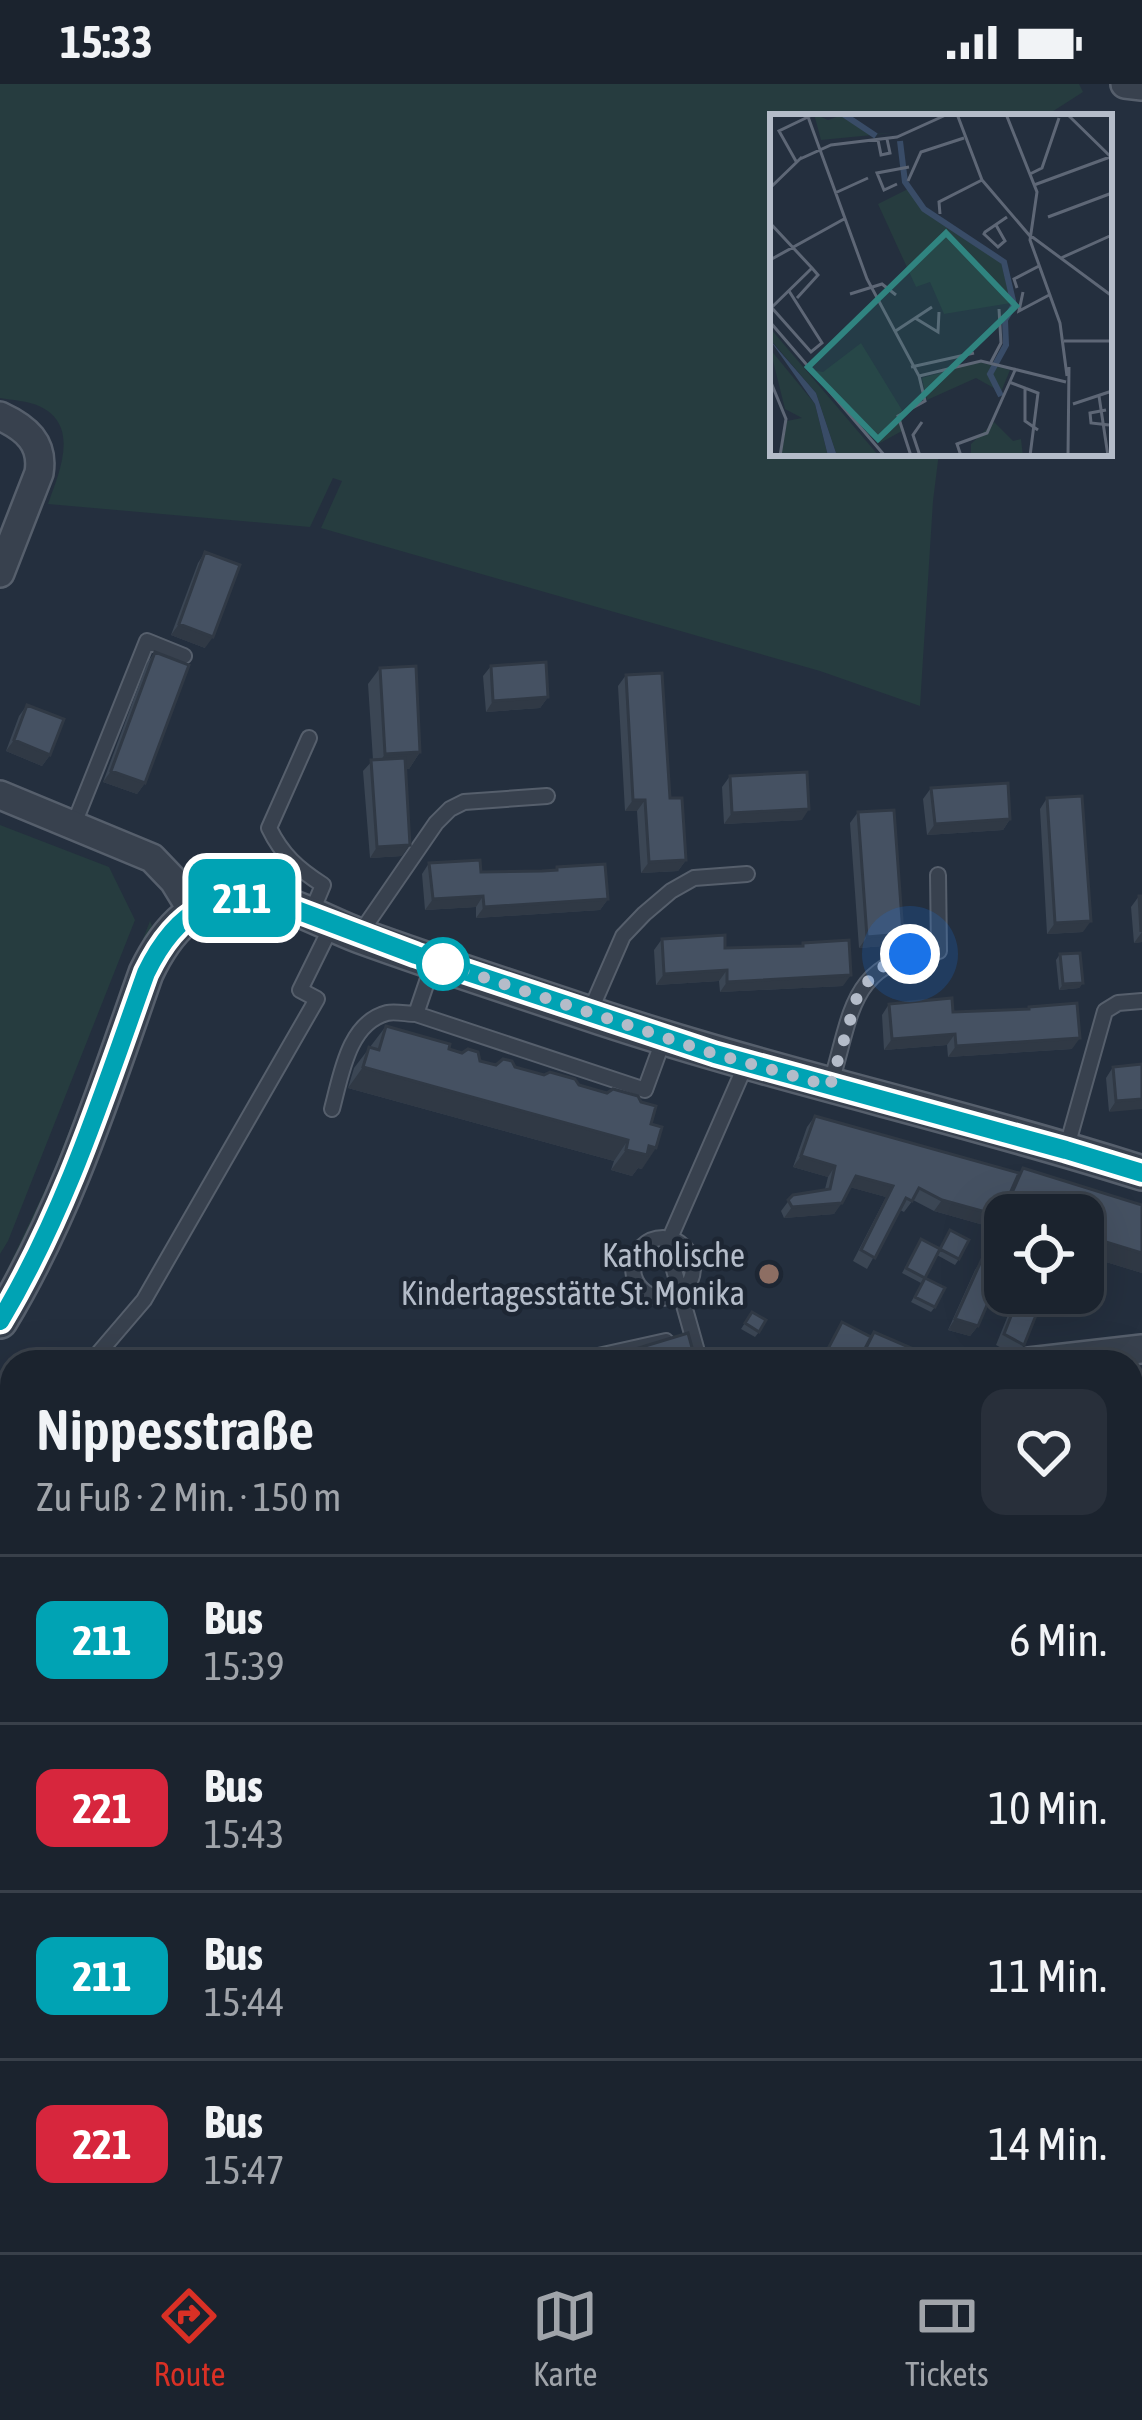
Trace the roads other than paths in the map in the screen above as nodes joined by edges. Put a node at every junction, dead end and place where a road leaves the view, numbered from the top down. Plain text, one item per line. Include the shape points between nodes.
1 (1126, 84) edge
2 (1142, 86) edge
3 (0, 416) edge
4 (0, 573) edge
5 (184, 656) dead end
6 (309, 738) dead end
7 (0, 795) edge
8 (547, 796) dead end
9 (74, 824) junction
10 (747, 874) dead end
11 (938, 875) dead end
12 (193, 912) junction
13 (334, 925) junction
14 (434, 961) junction
15 (1142, 1001) edge
16 (589, 1014) junction
17 (416, 1015) junction
18 (664, 1038) junction
19 (746, 1064) junction
20 (830, 1086) junction
21 (332, 1109) dead end
22 (1066, 1150) junction
23 (1142, 1173) edge
24 (669, 1238) junction
25 (680, 1294) junction
26 (0, 1321) edge
27 (693, 1335) junction
28 (101, 1350) edge
29 (625, 1350) edge
30 (697, 1350) edge

1 - 2 street
3 - 4 street via 29,435 42,458
5 - 9 lane via 147,641
6 - 13 lane via 268,828 295,868 323,885
7 - 9 street
8 - 13 lane via 450,809
9 - 12 street via 152,858
10 - 16 lane via 694,878 644,914 623,936
11 - 20 lane via 939,951 902,957 867,980
12 - 13 street via 253,898
12 - 26 street via 146,973 62,1201
13 - 14 street
13 - 28 lane via 300,990 317,999 144,1300
14 - 16 street
14 - 17 lane
15 - 22 lane via 1105,1011
16 - 18 street
17 - 18 lane via 645,1090
17 - 21 lane via 389,1012 365,1024
18 - 19 street
19 - 20 street
19 - 24 lane
20 - 22 street
22 - 23 street
24 - 25 lane via 694,1262
24 - 25 lane via 646,1242 633,1274 657,1298
25 - 27 lane
27 - 29 lane
27 - 30 lane

